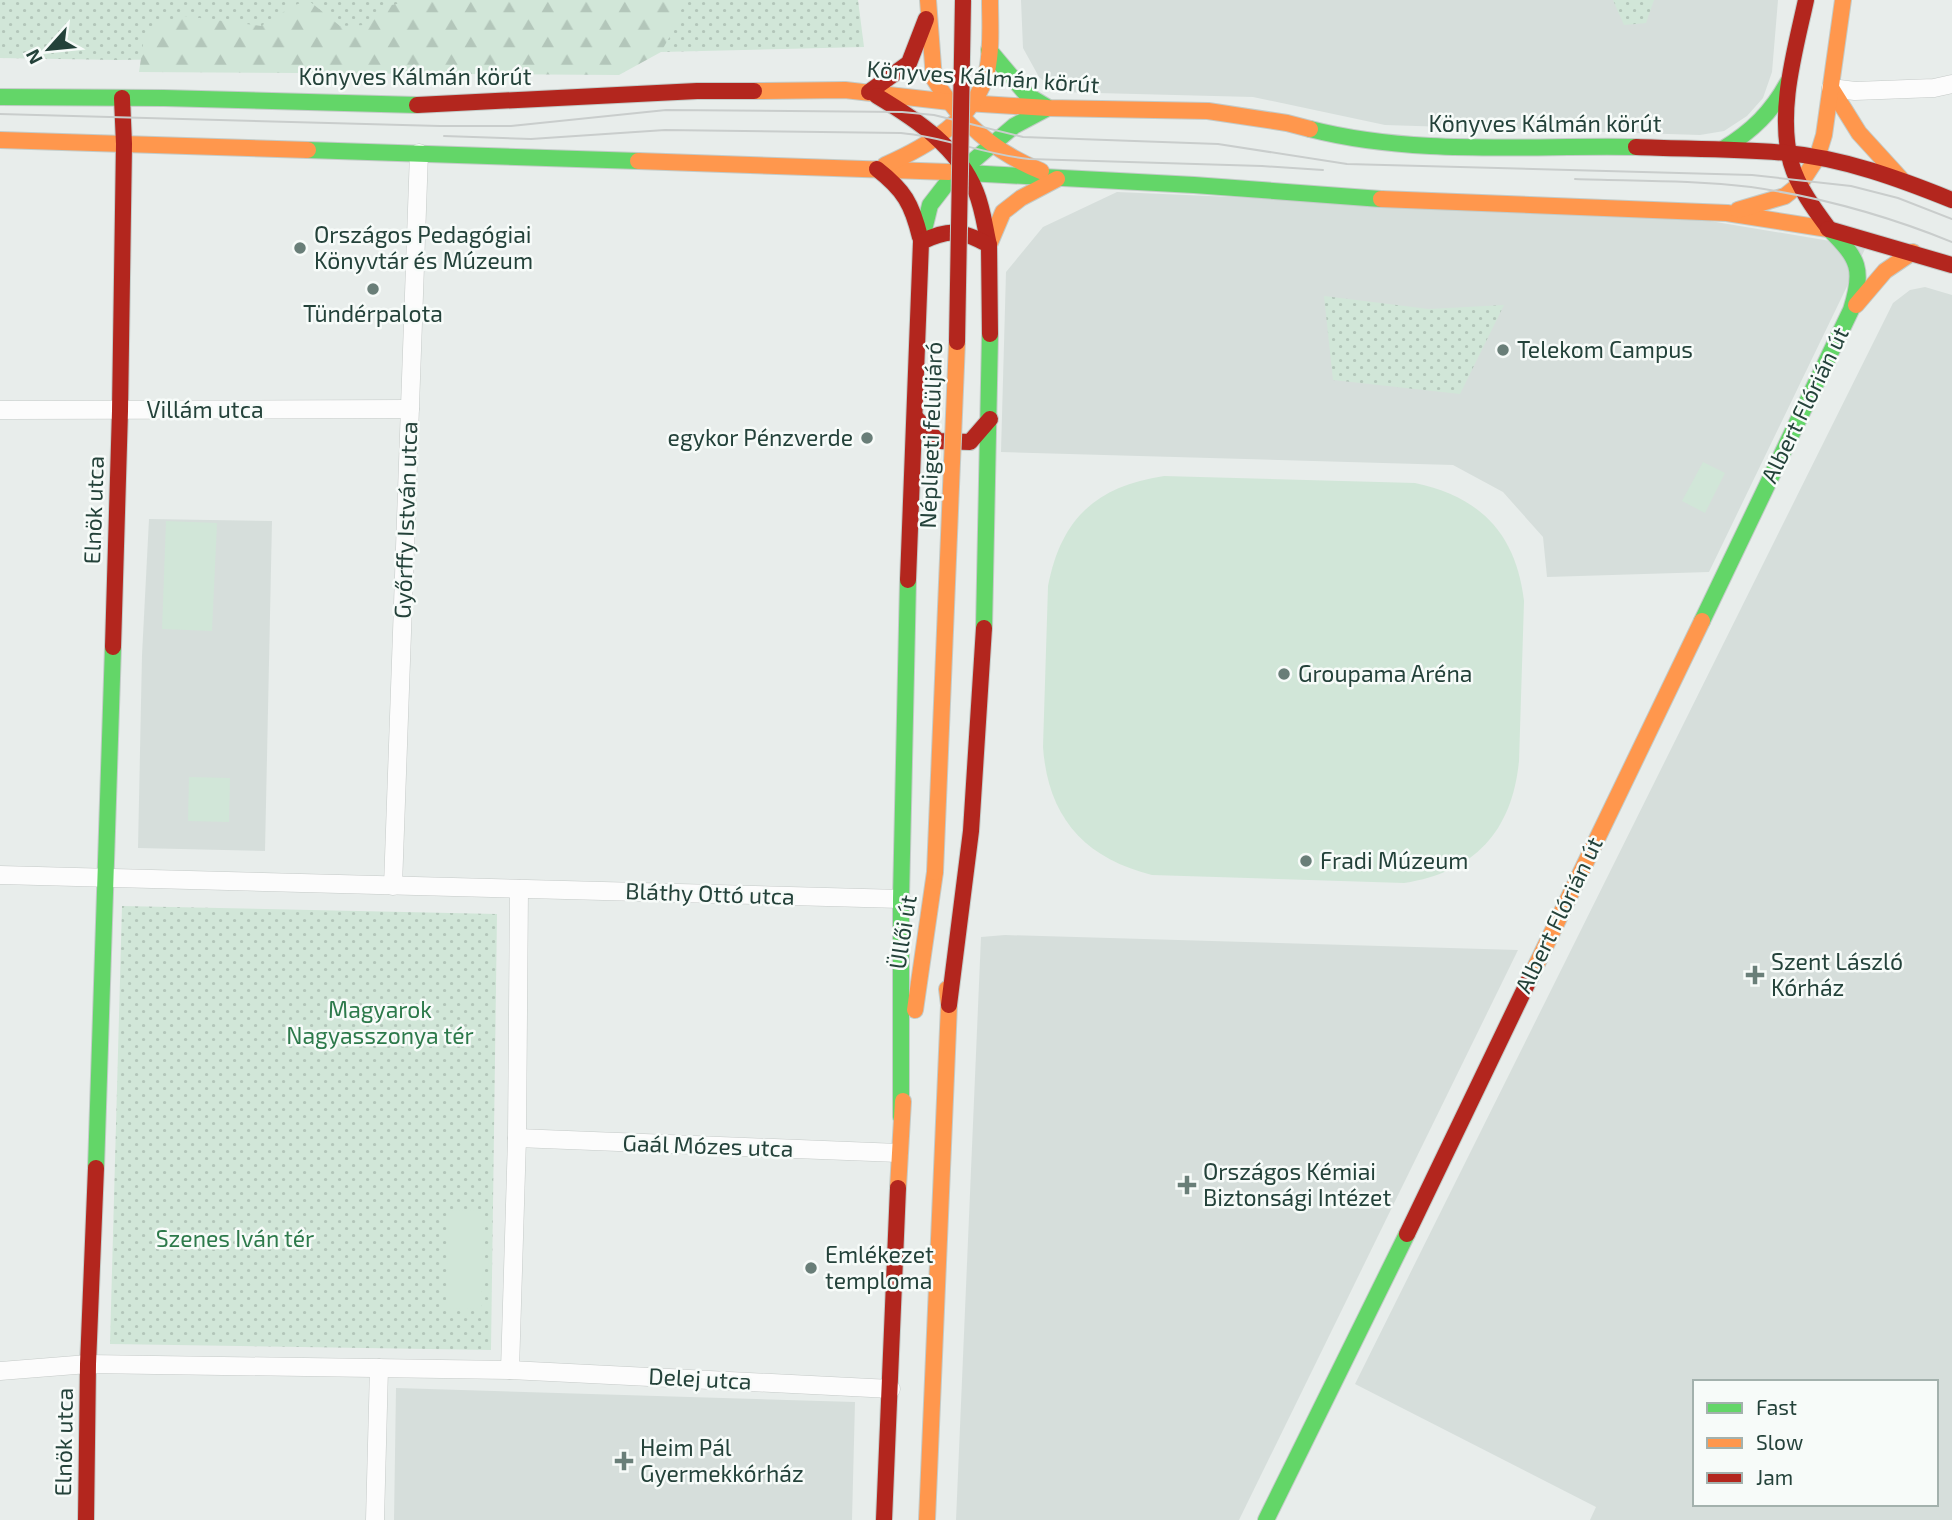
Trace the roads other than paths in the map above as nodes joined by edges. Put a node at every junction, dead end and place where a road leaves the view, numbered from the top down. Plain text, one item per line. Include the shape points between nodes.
1 (963, 0) edge
2 (990, 0) edge
3 (1806, 0) edge
4 (1843, 0) edge
5 (929, 6) edge
6 (989, 50) junction
7 (1790, 77) junction
8 (1952, 84) edge
9 (1831, 88) junction
10 (869, 92) junction
11 (0, 97) edge
12 (122, 98) junction
13 (950, 102) junction
14 (1048, 108) junction
15 (967, 109) junction
16 (936, 136) junction
17 (0, 140) edge
18 (124, 144) junction
19 (990, 145) junction
20 (1723, 149) junction
21 (419, 153) junction
22 (1789, 153) junction
23 (1817, 158) junction
24 (877, 169) junction
25 (963, 171) junction
26 (1059, 178) junction
27 (1901, 179) junction
28 (1800, 184) junction
29 (1952, 200) edge
30 (1727, 213) junction
31 (1829, 229) junction
32 (921, 242) junction
33 (989, 245) junction
34 (1913, 253) junction
35 (1952, 264) edge
36 (1851, 310) junction
37 (410, 409) junction
38 (0, 410) edge
39 (120, 411) junction
40 (916, 418) junction
41 (990, 419) junction
42 (935, 872) junction
43 (0, 875) edge
44 (105, 878) junction
45 (393, 886) junction
46 (519, 889) junction
47 (901, 899) junction
48 (948, 1005) junction
49 (901, 1117) junction
50 (517, 1138) junction
51 (899, 1153) junction
52 (88, 1364) junction
53 (379, 1368) junction
54 (510, 1370) junction
55 (0, 1371) edge
56 (891, 1389) junction
57 (86, 1520) edge
58 (374, 1520) edge
59 (884, 1520) edge
60 (927, 1520) edge
61 (1266, 1520) edge

1 - 42 main road, Népligeti felüljáró, bridge via 957,338
2 - 6 main road
3 - 7 main road
4 - 9 main road
5 - 10 main road via 909,63
5 - 13 main road via 934,79
6 - 14 main road via 1027,95
6 - 15 main road via 984,82
7 - 20 main road via 1774,109 1758,127
7 - 22 main road
8 - 9 street
9 - 23 main road
9 - 27 main road via 1859,133
10 - 12 main road, Könyves Kálmán körút via 697,91 428,105
10 - 13 main road, Könyves Kálmán körút
10 - 16 main road
11 - 12 main road, Könyves Kálmán körút
12 - 18 main road, Elnök utca
13 - 15 main road, Könyves Kálmán körút
14 - 15 main road, Könyves Kálmán körút
14 - 19 main road
14 - 20 main road, Könyves Kálmán körút via 1208,111 1396,145
15 - 16 main road
15 - 19 main road
16 - 24 main road via 912,155
16 - 25 main road
17 - 18 main road
18 - 21 main road
18 - 39 main road, Elnök utca
19 - 25 main road
19 - 26 main road via 1016,162
20 - 22 main road, Könyves Kálmán körút
21 - 24 main road
21 - 37 street, Győrffy István utca
22 - 23 main road, Könyves Kálmán körút
22 - 28 main road, Albert Flórián út
23 - 27 main road, Könyves Kálmán körút
23 - 28 main road
24 - 25 main road
24 - 32 main road via 901,188 914,209
25 - 26 main road
25 - 32 main road via 930,205
25 - 33 main road via 977,195
26 - 30 main road via 1351,198
26 - 33 main road via 1003,212
27 - 29 main road, Könyves Kálmán körút
28 - 30 main road via 1785,196
28 - 31 main road, Albert Flórián út
30 - 31 main road
31 - 34 main road
31 - 36 main road, Albert Flórián út via 1855,260 1860,282
32 - 33 main road via 944,230 967,233
32 - 40 main road
33 - 41 main road
34 - 35 main road
34 - 36 main road, Albert Flórián út via 1885,271
36 - 61 main road, Albert Flórián út
37 - 39 street, Villám utca
37 - 45 street, Győrffy István utca
38 - 39 street, Villám utca
39 - 44 main road, Elnök utca
40 - 41 main road via 938,441 970,442
40 - 47 main road
41 - 48 main road via 970,834
42 - 48 main road, Üllői út
42 - 49 main road, Üllői út
43 - 44 street
44 - 45 street
44 - 52 main road
45 - 46 street
46 - 47 street, Bláthy Ottó utca
46 - 50 street
47 - 49 main road
48 - 60 main road, Üllői út
49 - 51 main road, Üllői út
50 - 51 street, Gaál Mózes utca
50 - 54 street
51 - 56 main road, Üllői út
52 - 53 street
52 - 55 street
52 - 57 main road, Elnök utca
53 - 54 street
53 - 58 street
54 - 56 street, Delej utca
56 - 59 main road, Üllői út

